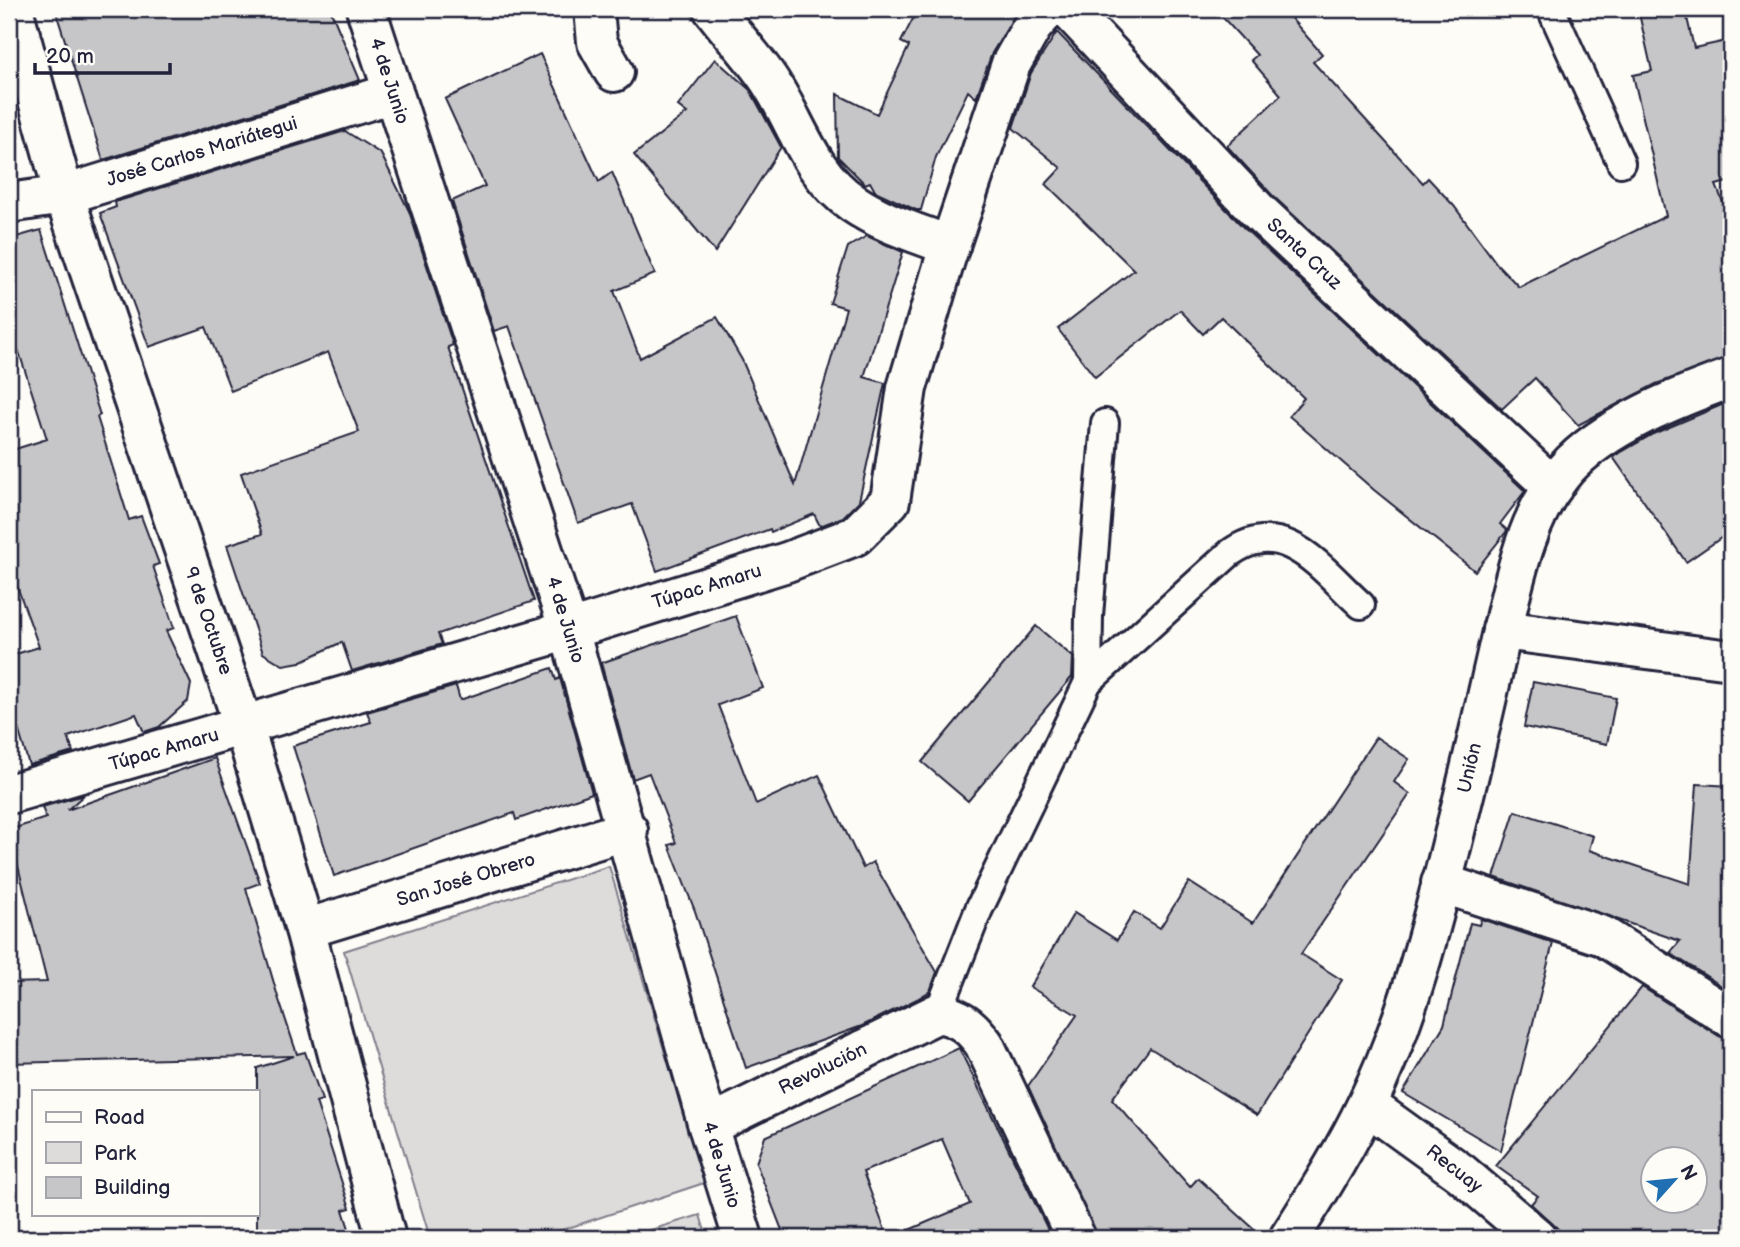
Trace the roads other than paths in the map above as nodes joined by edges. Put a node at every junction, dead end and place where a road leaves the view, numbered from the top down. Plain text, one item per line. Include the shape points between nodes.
1 (13, 9) edge
2 (366, 9) edge
3 (594, 9) edge
4 (713, 9) edge
5 (1048, 9) edge
6 (1068, 9) edge
7 (1551, 9) edge
8 (614, 72) dead end
9 (393, 93) junction
10 (1621, 163) dead end
11 (64, 195) junction
12 (9, 204) edge
13 (950, 246) junction
14 (1731, 378) edge
15 (1105, 424) dead end
16 (1553, 487) junction
17 (1361, 605) dead end
18 (1502, 629) junction
19 (569, 630) junction
20 (1731, 660) edge
21 (1088, 682) junction
22 (244, 727) junction
23 (9, 794) edge
24 (628, 830) junction
25 (1441, 883) junction
26 (305, 929) junction
27 (938, 1013) junction
28 (1731, 1018) edge
29 (1367, 1105) junction
30 (708, 1126) junction
31 (386, 1238) edge
32 (743, 1238) edge
33 (1076, 1238) edge
34 (1289, 1238) edge
35 (1537, 1238) edge

1 - 11 street, 9 de Octubre
2 - 9 street, 4 de Junio
3 - 8 street via 597,42
4 - 13 street via 768,79 827,180 877,218
5 - 13 street, Túpac Amaru via 1032,27 1012,64
6 - 16 street, Santa Cruz via 1258,211
7 - 10 lane
9 - 11 street, José Carlos Mariátegui
9 - 19 street, 4 de Junio
11 - 12 street, José Carlos Mariátegui
11 - 22 street, 9 de Octubre
13 - 19 street, Túpac Amaru via 907,388 890,501 855,536
14 - 16 street, Unión via 1685,395 1622,428 1583,454
15 - 21 lane
16 - 18 street, Unión via 1514,573
17 - 21 lane via 1285,542 1256,539 1230,553
18 - 20 street
18 - 25 street, Unión
19 - 22 street, Túpac Amaru
19 - 24 street, 4 de Junio
21 - 27 lane via 979,909
22 - 23 street, Túpac Amaru
22 - 26 street, 9 de Octubre
24 - 26 street, San José Obrero
24 - 30 street, 4 de Junio
25 - 28 street via 1603,936
25 - 29 street, Unión via 1418,971
26 - 31 street, 9 de Octubre
27 - 30 street, Revolución
27 - 33 street via 966,1023 984,1044
29 - 34 street, Unión
29 - 35 street, Recuay via 1461,1173
30 - 32 street, 4 de Junio

